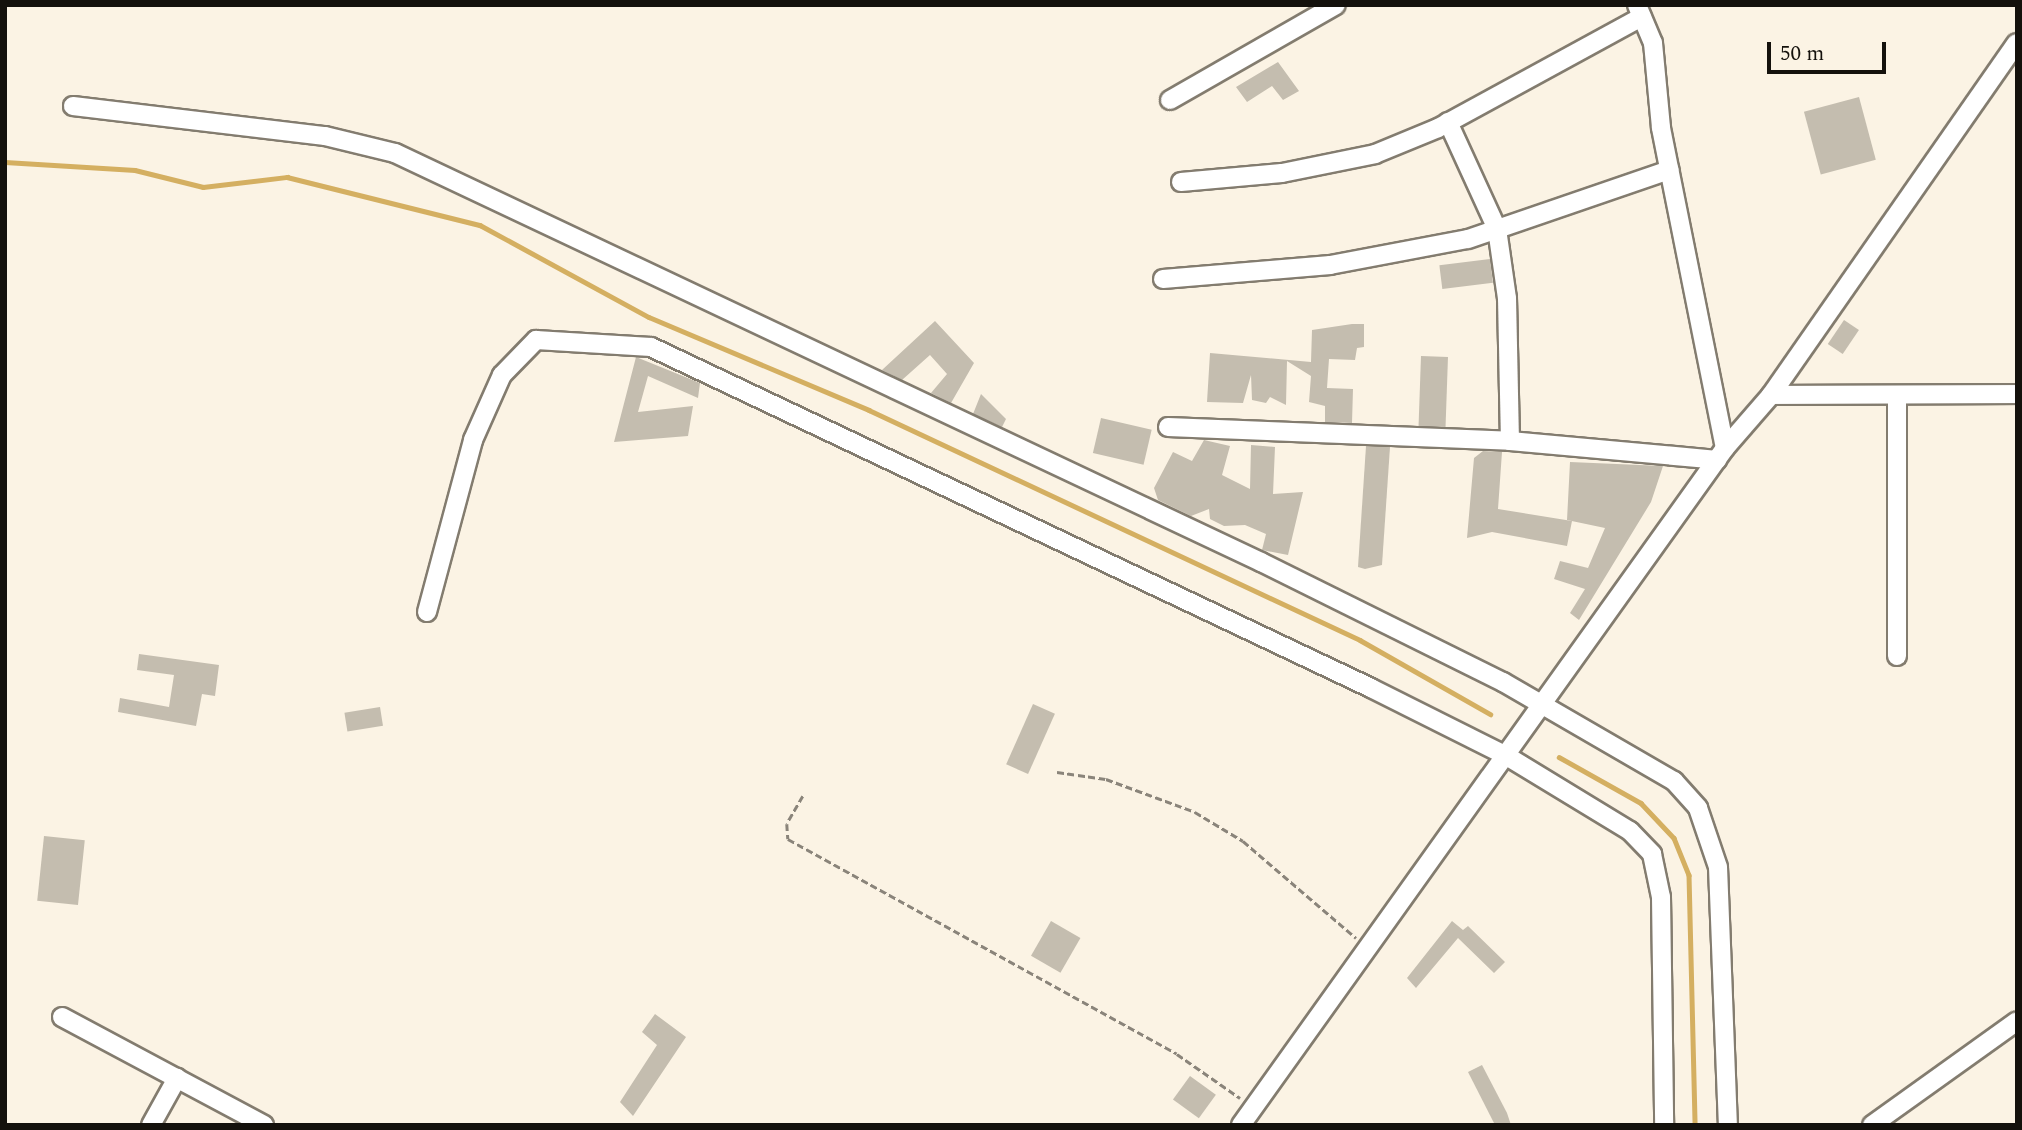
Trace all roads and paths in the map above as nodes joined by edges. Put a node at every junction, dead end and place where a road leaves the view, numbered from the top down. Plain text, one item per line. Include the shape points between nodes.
1 (1336, 5) edge
2 (1640, 11) edge
3 (2017, 43) edge
4 (1170, 100) dead end
5 (73, 106) dead end
6 (1448, 122) junction
7 (1669, 170) junction
8 (1181, 182) dead end
9 (1497, 229) junction
10 (1163, 279) dead end
11 (2017, 394) edge
12 (1772, 395) junction
13 (1897, 396) junction
14 (1168, 427) dead end
15 (1510, 441) junction
16 (1721, 454) junction
17 (427, 612) dead end
18 (1897, 656) dead end
19 (1540, 704) junction
20 (1505, 755) junction
21 (1057, 772) dead end
22 (803, 796) dead end
23 (1369, 950) junction
24 (62, 1017) dead end
25 (2017, 1021) edge
26 (177, 1078) junction
27 (1254, 1108) junction
28 (151, 1125) edge
29 (264, 1125) edge
30 (1241, 1125) edge
31 (1664, 1125) edge
32 (1728, 1125) edge
33 (1872, 1125) edge

1 - 4 street
2 - 6 street
2 - 7 street via 1653,43
3 - 12 street
5 - 19 street via 325,136 395,153 996,442 1261,562
6 - 8 street via 1375,154 1282,173
6 - 9 street
7 - 9 street
7 - 16 street
9 - 10 street via 1330,265
9 - 15 street via 1507,298
11 - 13 street
12 - 13 street
12 - 16 street
13 - 18 street
14 - 15 street
15 - 16 street
16 - 19 street
17 - 20 street via 473,440 502,374 536,340 625,341 651,347
19 - 20 street
19 - 32 street via 1674,781 1698,808 1718,867
20 - 23 street
20 - 31 street via 1630,831 1651,855 1661,897
21 - 23 path via 1105,779 1195,812 1243,841
22 - 27 path via 787,824 788,839 1177,1055
23 - 27 street
24 - 26 street
25 - 33 street
26 - 28 street
26 - 29 street
27 - 30 street

